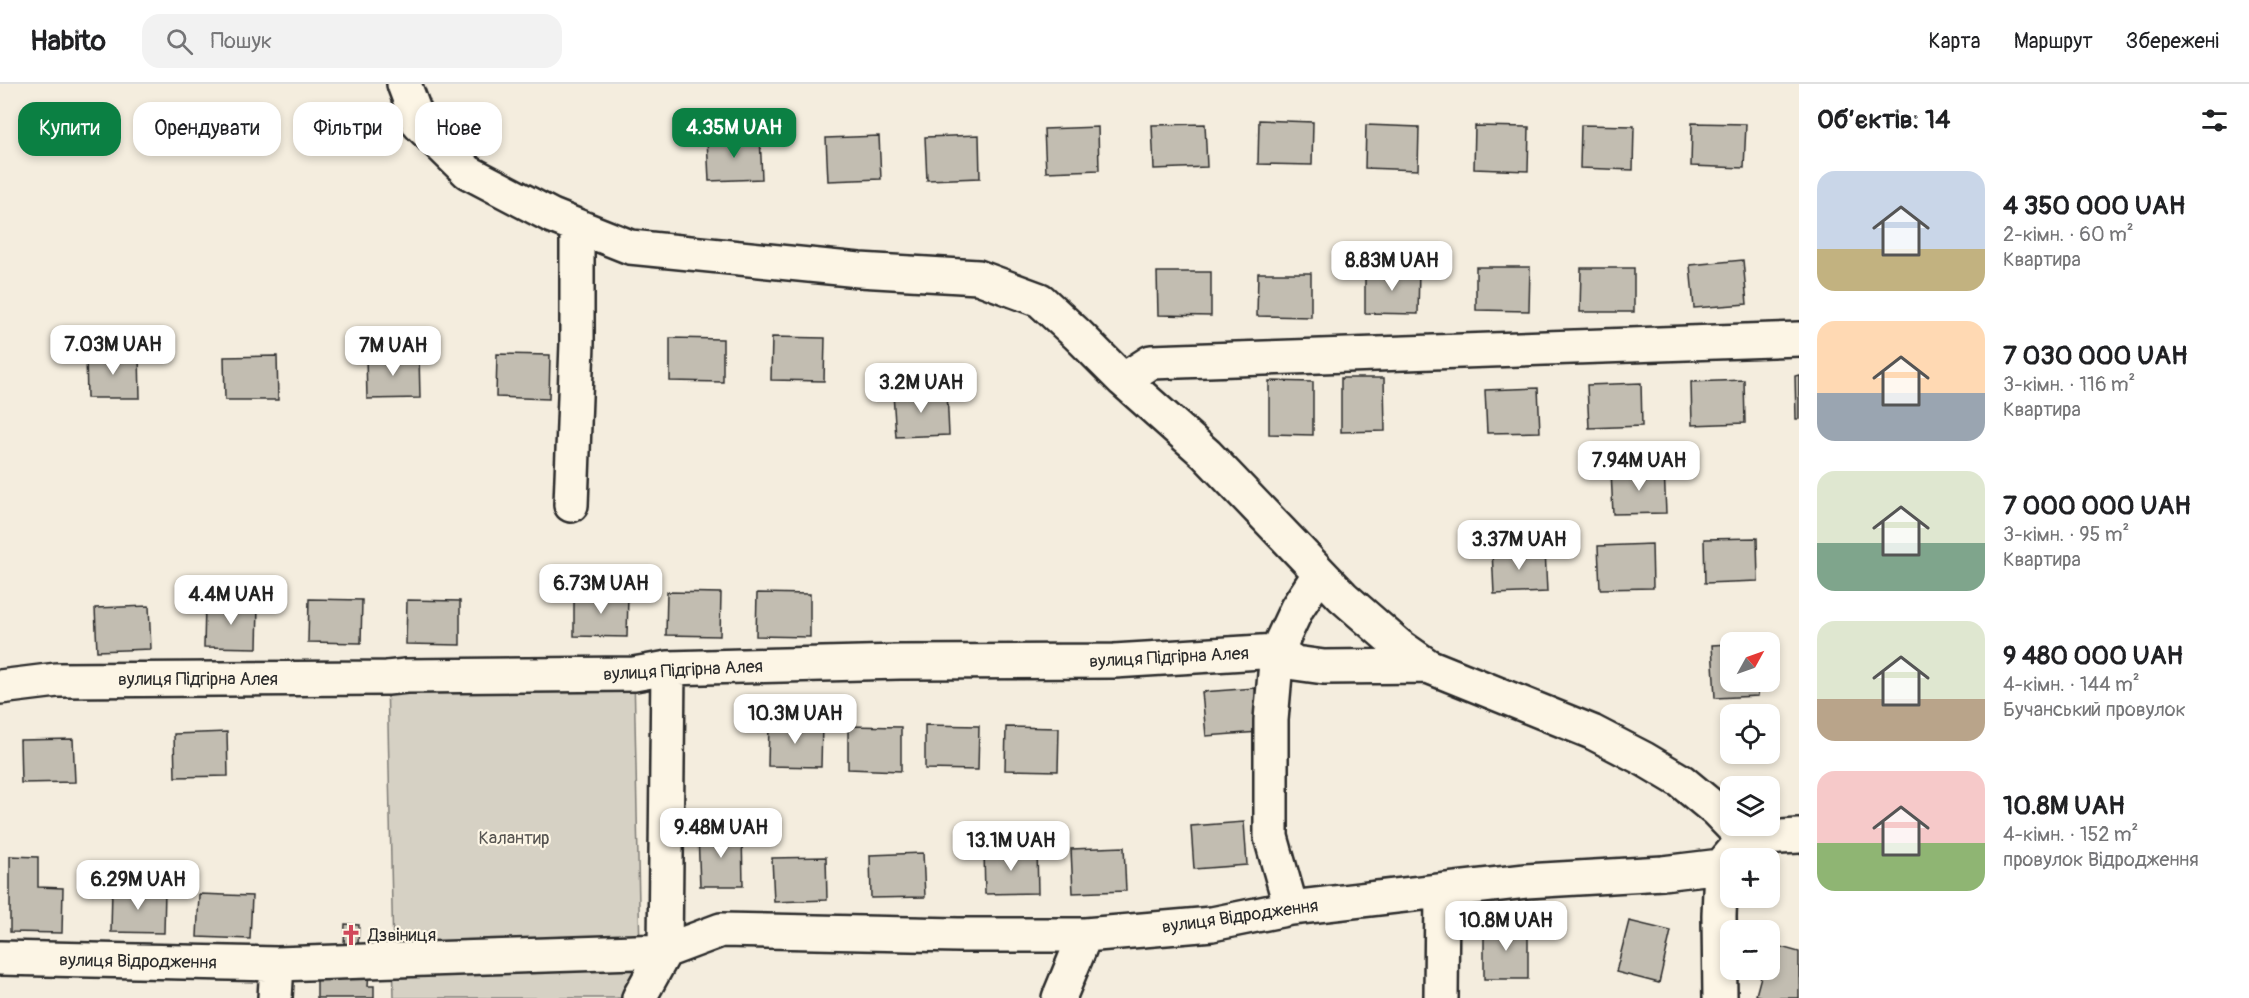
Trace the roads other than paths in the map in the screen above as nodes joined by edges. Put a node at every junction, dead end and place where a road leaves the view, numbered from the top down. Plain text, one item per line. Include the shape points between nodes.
1 (404, 84) edge
2 (577, 226) junction
3 (1799, 339) edge
4 (1124, 380) junction
5 (571, 505) dead end
6 (1320, 573) junction
7 (1277, 651) junction
8 (1428, 666) junction
9 (668, 668) junction
10 (0, 687) edge
11 (1799, 836) edge
12 (1744, 839) junction
13 (1736, 848) edge
14 (1720, 866) edge
15 (1442, 891) junction
16 (1720, 891) edge
17 (1291, 908) junction
18 (1085, 935) junction
19 (665, 951) junction
20 (0, 958) edge
21 (277, 964) junction
22 (275, 998) edge
23 (639, 998) edge
24 (1059, 998) edge
25 (1441, 998) edge
26 (1720, 998) edge

1 - 2 street via 419,124 468,172
2 - 4 street via 630,247 859,270 978,277 1040,300
2 - 5 street
3 - 4 street via 1151,362
4 - 6 street via 1206,454
6 - 7 street via 1297,608
6 - 8 street via 1398,645
7 - 8 street via 1295,663 1324,667
7 - 9 street, вулиця Підгірна Алея via 1114,661
7 - 17 street via 1271,720 1271,837
8 - 12 street via 1592,732 1644,759 1681,781
9 - 10 street, вулиця Підгірна Алея via 634,674 57,680
9 - 19 street
11 - 12 street
12 - 13 street
14 - 15 street, вулиця Відродження
15 - 17 street, вулиця Відродження
15 - 25 street
16 - 26 street
17 - 18 street, вулиця Відродження via 1212,924
18 - 19 street, вулиця Відродження via 722,930
18 - 24 street
19 - 21 street, вулиця Відродження
19 - 23 street
20 - 21 street, вулиця Відродження
21 - 22 street

